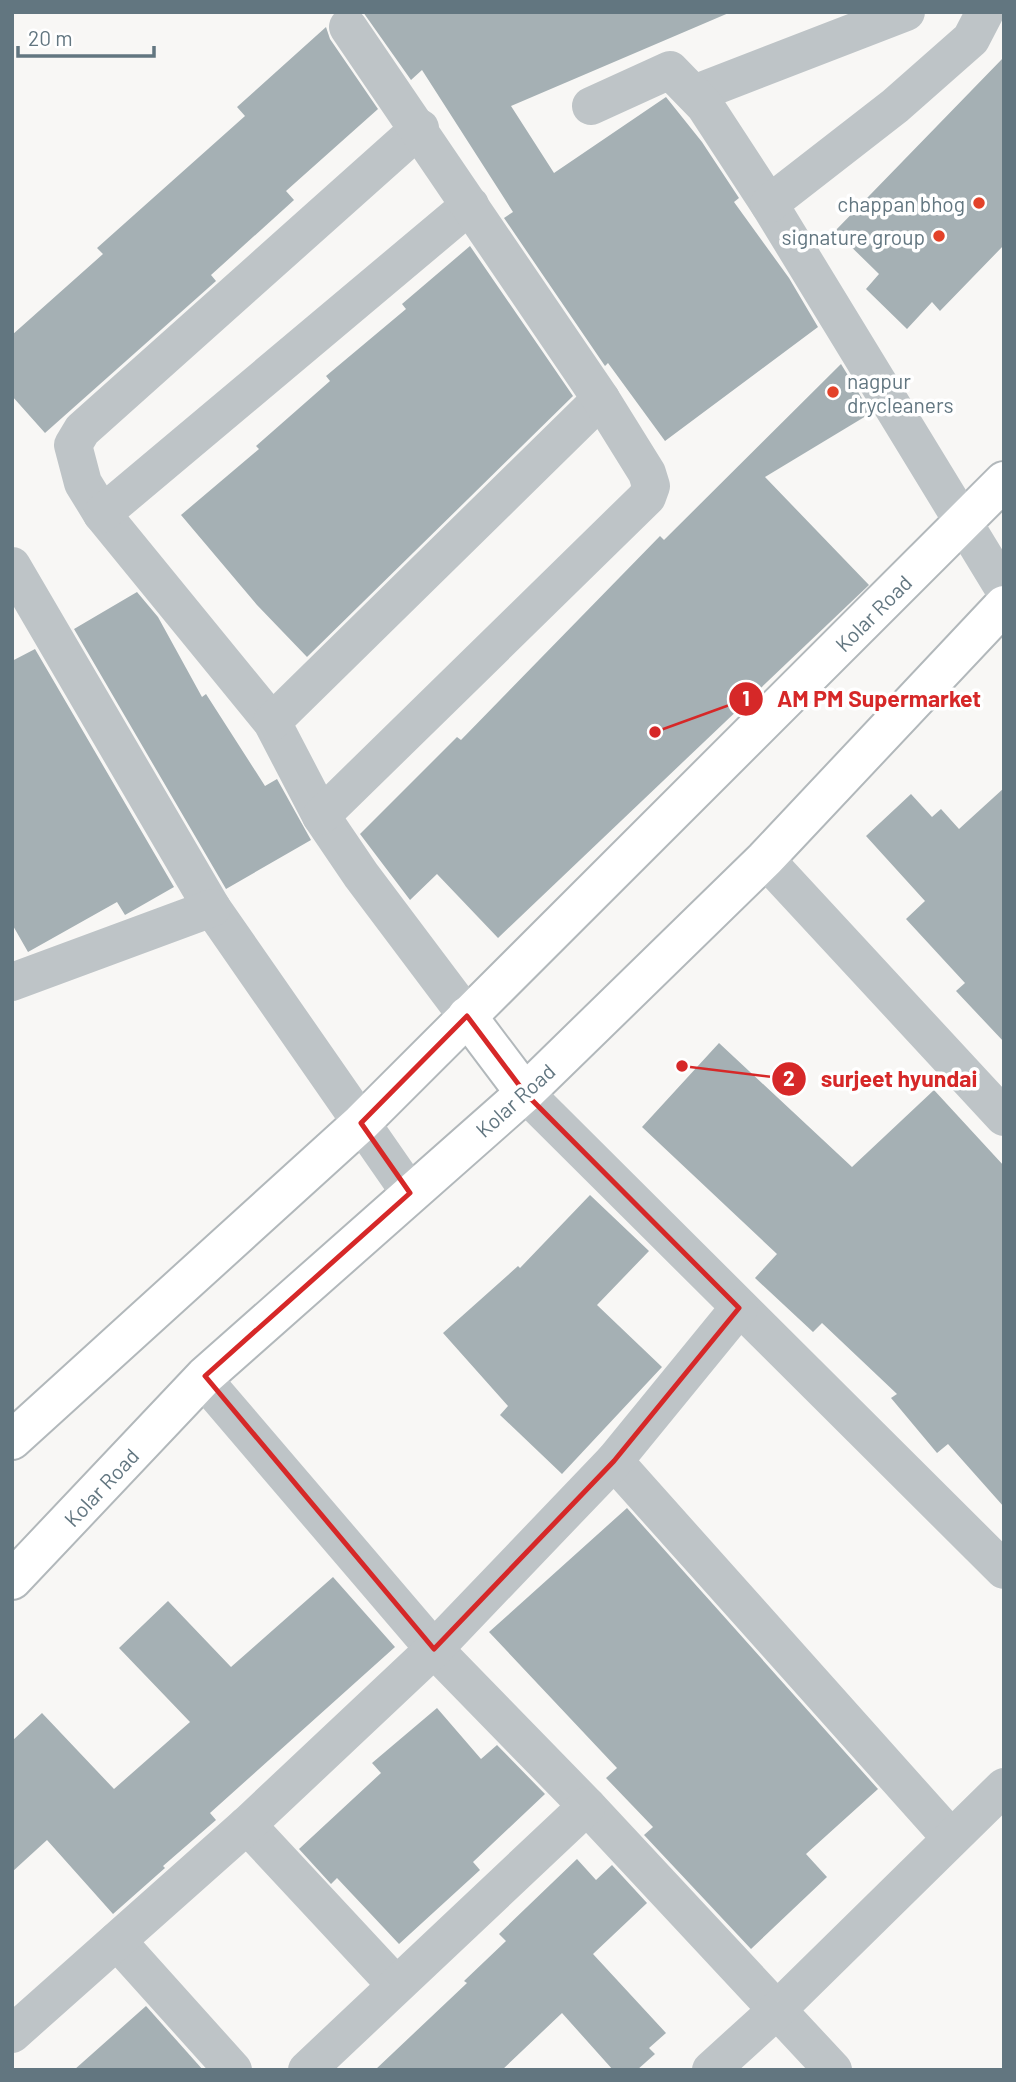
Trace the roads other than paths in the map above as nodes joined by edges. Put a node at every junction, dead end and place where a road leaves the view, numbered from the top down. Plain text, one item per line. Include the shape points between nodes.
1 (906, 12) edge
2 (985, 12) edge
3 (348, 27) dead end
4 (694, 94) junction
5 (591, 106) dead end
6 (419, 128) junction
7 (769, 204) junction
8 (470, 205) junction
9 (601, 399) junction
10 (1004, 481) edge
11 (102, 514) junction
12 (963, 521) junction
13 (12, 566) edge
14 (1004, 589) edge
15 (1004, 606) edge
16 (272, 722) junction
17 (321, 816) junction
18 (765, 859) junction
19 (212, 908) junction
20 (12, 982) edge
21 (467, 1016) junction
22 (525, 1093) junction
23 (1004, 1117) edge
24 (361, 1123) junction
25 (410, 1193) junction
26 (739, 1308) junction
27 (205, 1376) junction
28 (12, 1440) edge
29 (614, 1461) junction
30 (18, 1563) edge
31 (1004, 1570) edge
32 (433, 1649) junction
33 (1004, 1787) edge
34 (587, 1806) junction
35 (247, 1825) junction
36 (951, 1838) junction
37 (117, 1941) junction
38 (396, 1985) junction
39 (777, 2010) junction
40 (12, 2034) edge
41 (233, 2070) edge
42 (307, 2070) edge
43 (711, 2070) edge
44 (833, 2070) edge

1 - 4 street
2 - 7 street via 971,40
3 - 6 street
4 - 5 street via 670,70
4 - 7 street
6 - 8 street
6 - 11 street via 82,430 73,445 75,460
7 - 12 street
8 - 9 street
8 - 11 street
9 - 16 street
9 - 17 street via 647,473 647,497
10 - 12 main road, Kolar Road
11 - 16 street
12 - 14 street
12 - 21 main road, Kolar Road
13 - 19 street
15 - 18 main road, Kolar Road
16 - 17 street
17 - 21 street
18 - 22 main road, Kolar Road
18 - 23 street
19 - 20 street
19 - 24 street
21 - 22 main road
21 - 24 main road, Kolar Road
22 - 25 main road, Kolar Road
22 - 26 street
24 - 25 street
24 - 28 main road, Kolar Road
25 - 27 main road, Kolar Road
26 - 29 street
26 - 31 street
27 - 30 main road, Kolar Road
27 - 32 street
29 - 32 street
29 - 36 street
32 - 34 street
32 - 35 street
33 - 36 street
34 - 38 street
34 - 39 street
35 - 37 street
35 - 38 street
36 - 39 street
37 - 40 street
37 - 41 street
38 - 42 street
39 - 43 street
39 - 44 street

